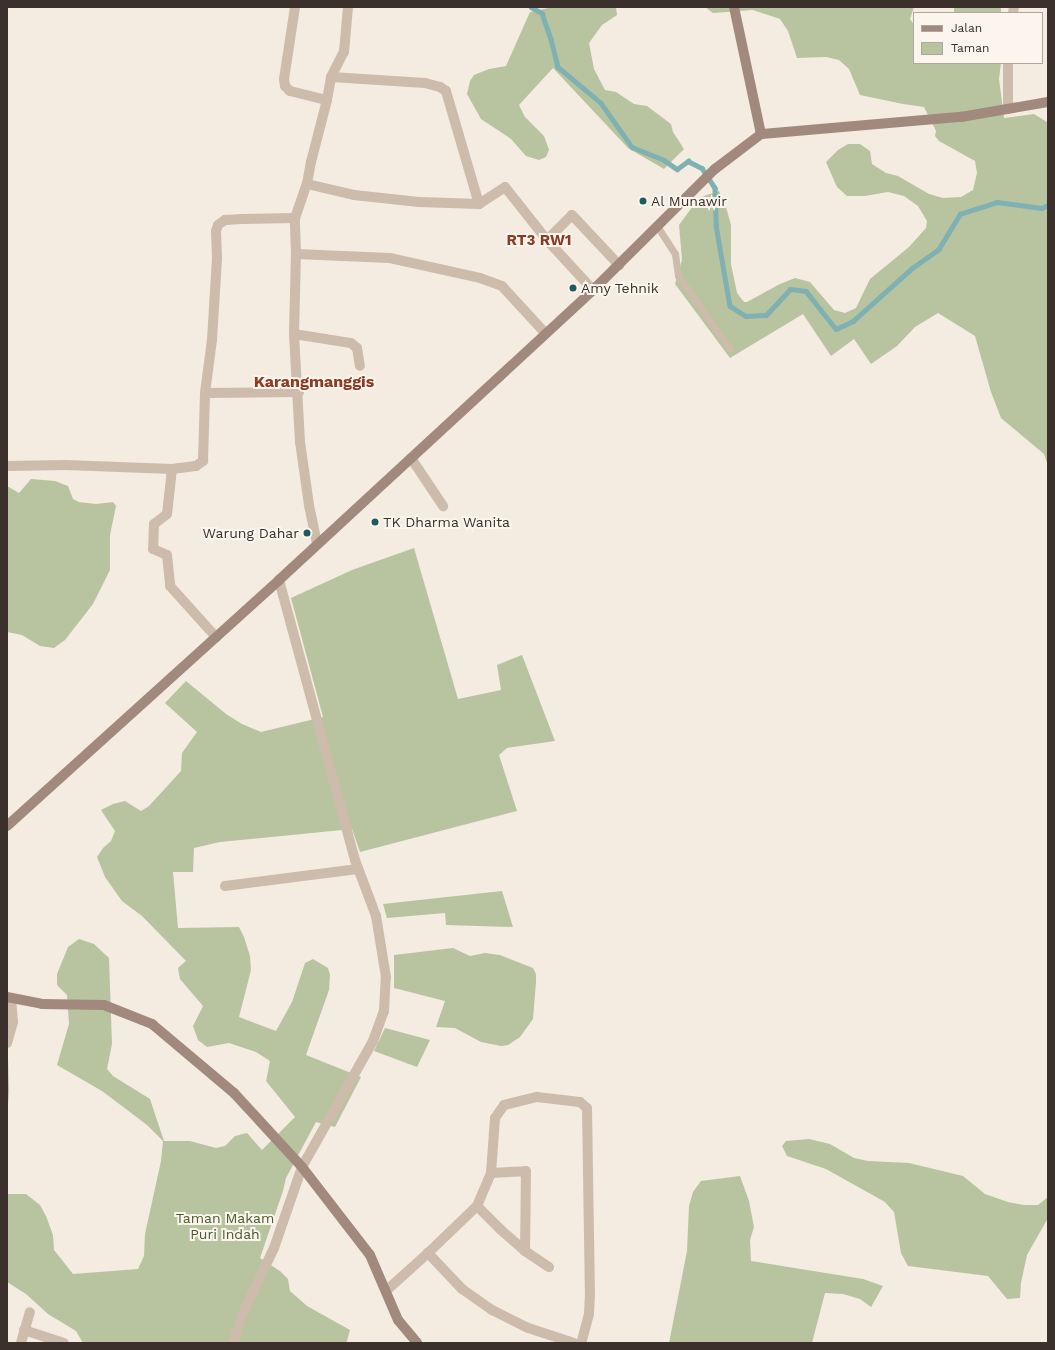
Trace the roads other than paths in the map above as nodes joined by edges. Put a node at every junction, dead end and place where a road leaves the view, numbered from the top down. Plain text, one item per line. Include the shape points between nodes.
1 (295, 7) edge
2 (348, 7) edge
3 (734, 7) edge
4 (1008, 64) edge
5 (331, 77) junction
6 (327, 100) junction
7 (1048, 102) edge
8 (1008, 109) junction
9 (761, 134) junction
10 (307, 184) junction
11 (479, 204) junction
12 (295, 218) junction
13 (657, 226) junction
14 (547, 240) junction
15 (296, 254) junction
16 (619, 265) junction
17 (593, 290) junction
18 (545, 332) junction
19 (294, 334) junction
20 (730, 349) dead end
21 (360, 366) dead end
22 (299, 392) junction
23 (205, 393) junction
24 (411, 458) junction
25 (7, 466) edge
26 (172, 469) junction
27 (443, 506) dead end
28 (317, 543) junction
29 (279, 580) junction
30 (216, 637) junction
31 (7, 826) edge
32 (358, 869) junction
33 (225, 886) dead end
34 (9, 998) edge
35 (7, 1043) edge
36 (302, 1167) junction
37 (491, 1173) junction
38 (477, 1206) junction
39 (525, 1251) junction
40 (428, 1253) junction
41 (549, 1267) dead end
42 (387, 1290) junction
43 (30, 1312) dead end
44 (24, 1330) junction
45 (20, 1343) edge
46 (64, 1343) edge
47 (233, 1343) edge
48 (417, 1343) edge
49 (574, 1343) edge
50 (582, 1343) edge

1 - 6 street via 285,86 290,91
2 - 5 street via 344,52
3 - 9 street
4 - 8 street
5 - 6 street
5 - 11 street via 425,83 440,87 446,92
6 - 10 street via 310,162
7 - 8 street
8 - 9 street via 961,117
9 - 13 street via 715,169
10 - 11 street via 354,195 419,202
10 - 12 street
11 - 14 street via 505,187
12 - 15 street
12 - 23 street via 224,220 218,225 212,340
13 - 16 street
13 - 20 lane via 675,254 678,276
14 - 16 street via 572,215
14 - 17 street
15 - 18 street via 390,258 480,278 502,286
15 - 19 street
16 - 17 street
17 - 18 street
18 - 24 street
19 - 21 street via 351,343 357,348
19 - 22 street
22 - 23 street
22 - 28 street via 300,442
23 - 26 street via 203,461 196,466
24 - 27 street
24 - 28 street
25 - 26 street via 66,465
26 - 30 street via 167,514 154,524 153,549 167,555 170,586
28 - 29 street
29 - 30 street
29 - 32 street
30 - 31 street
32 - 33 street
32 - 36 street via 376,916 386,977 384,1011 368,1051
34 - 35 street via 14,1022
34 - 36 street via 42,1004 104,1005 152,1024 234,1092
36 - 42 street via 370,1255
36 - 47 street via 274,1248 243,1313
37 - 38 street
37 - 39 street via 526,1170
37 - 50 street via 495,1118 504,1105 536,1097 580,1102 588,1108 590,1294 589,1314
38 - 39 street
38 - 40 street
39 - 41 street
40 - 42 street
40 - 49 street via 462,1289 492,1310 528,1328
42 - 48 street via 398,1320
43 - 44 street
44 - 45 street
44 - 46 street

